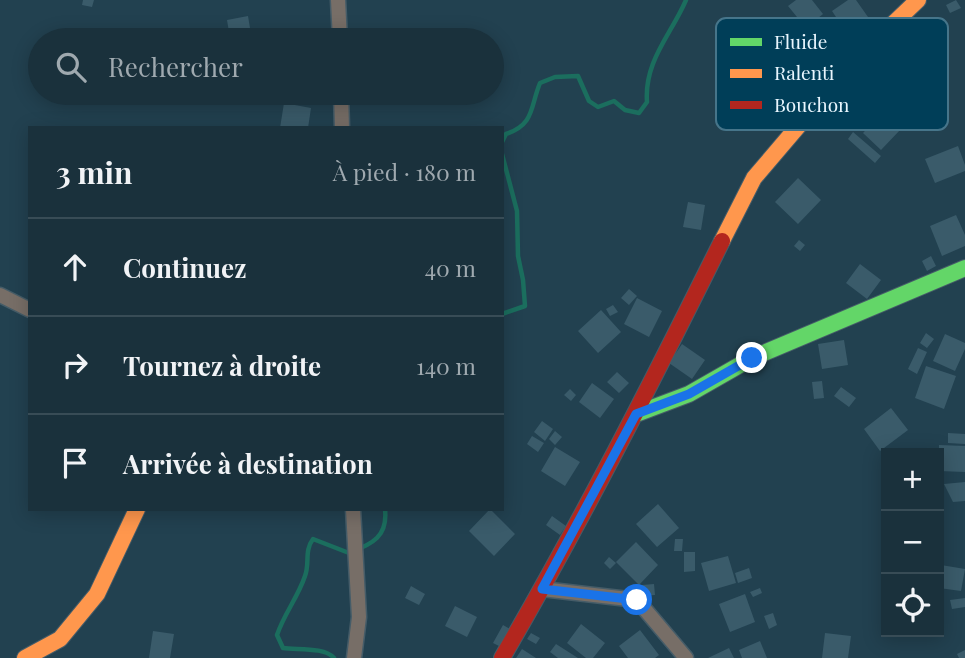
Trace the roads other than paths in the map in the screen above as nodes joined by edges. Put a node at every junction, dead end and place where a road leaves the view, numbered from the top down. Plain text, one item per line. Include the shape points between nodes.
1 (338, 0) edge
2 (918, 0) edge
3 (899, 18) edge
4 (339, 28) edge
5 (341, 105) edge
6 (342, 126) edge
7 (795, 130) edge
8 (965, 268) edge
9 (0, 295) edge
10 (28, 309) edge
11 (636, 414) junction
12 (136, 511) edge
13 (353, 511) edge
14 (542, 589) junction
15 (25, 658) edge
16 (354, 658) edge
17 (502, 658) edge
18 (686, 658) edge

1 - 4 street
2 - 3 street
5 - 6 street
7 - 11 street via 754,178
8 - 11 street via 752,358 689,394
9 - 10 street
11 - 14 street
12 - 15 street via 97,594 60,639
13 - 16 street via 359,617
14 - 17 street
14 - 18 street via 637,600

